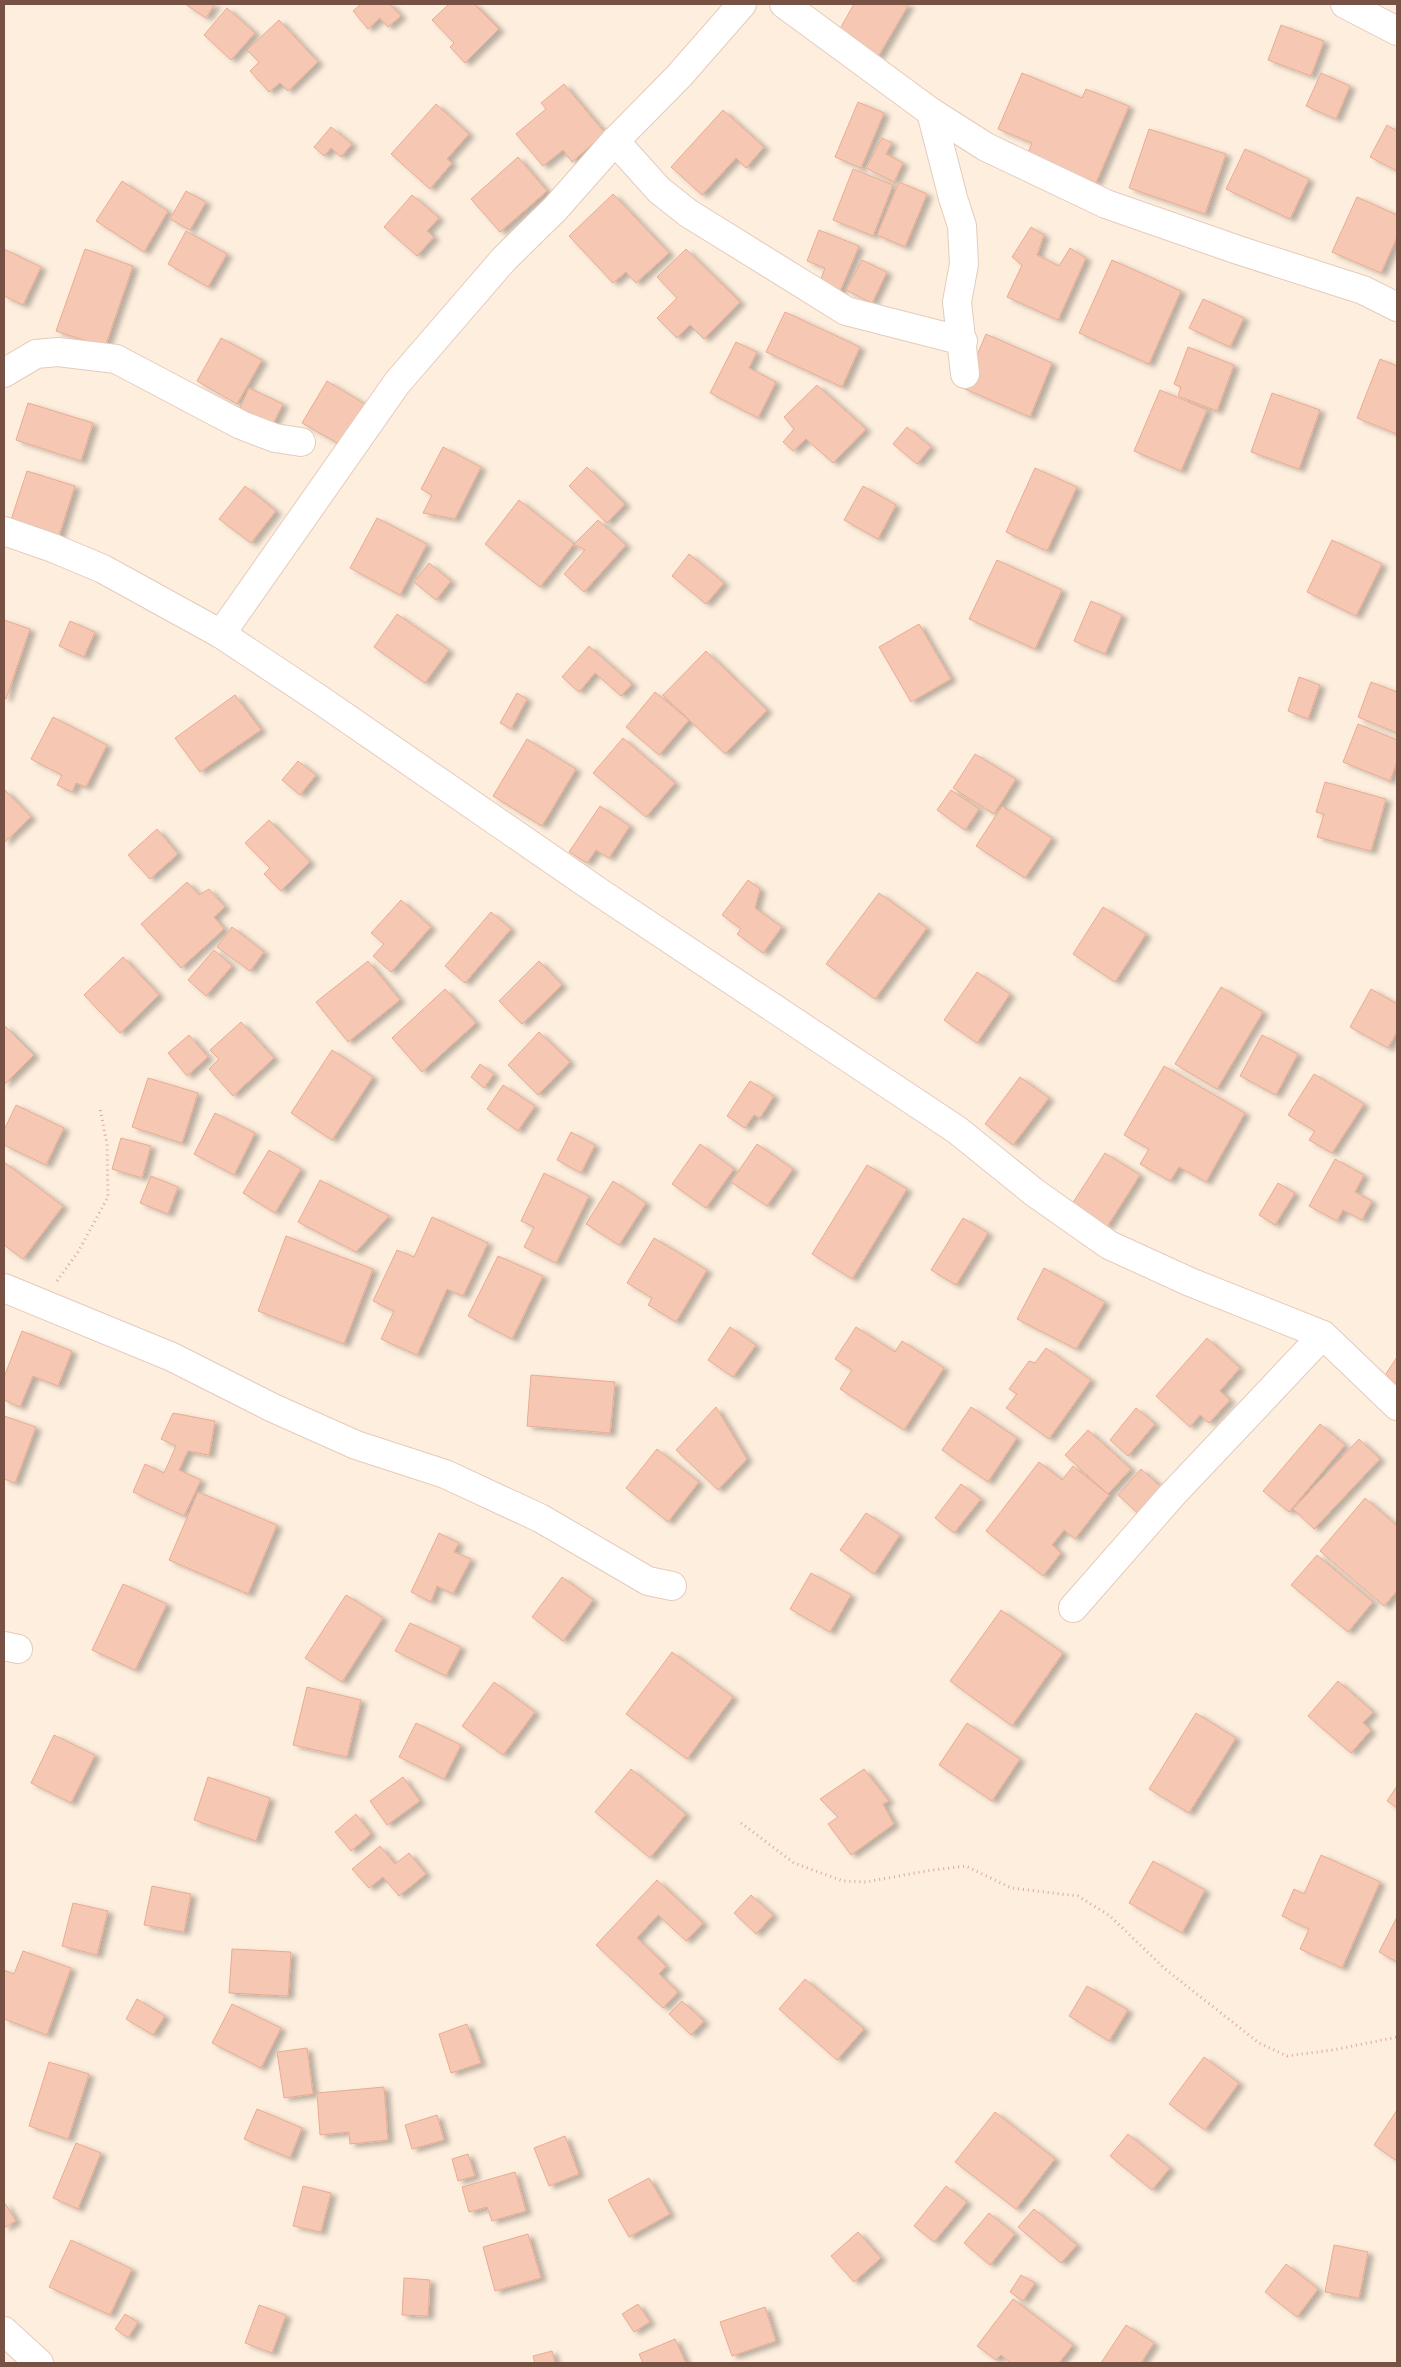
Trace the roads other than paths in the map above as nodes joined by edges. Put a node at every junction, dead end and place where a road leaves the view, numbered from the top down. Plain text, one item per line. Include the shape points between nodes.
1 (742, 4) edge
2 (784, 4) edge
3 (1345, 4) edge
4 (1397, 30) edge
5 (931, 112) junction
6 (615, 141) junction
7 (1397, 307) edge
8 (963, 341) junction
9 (4, 373) edge
10 (965, 374) dead end
11 (301, 442) dead end
12 (4, 531) edge
13 (221, 634) junction
14 (4, 1288) edge
15 (1323, 1335) junction
16 (1397, 1406) edge
17 (672, 1586) dead end
18 (1073, 1608) dead end
19 (4, 2331) edge
20 (39, 2363) edge

1 - 6 street via 679,76
2 - 5 street
3 - 4 street
5 - 7 street via 986,147 1106,204 1363,290
5 - 8 street via 962,226 964,264 957,302
6 - 8 street via 660,190 688,213 846,310
6 - 13 street via 555,209 504,258 397,382
8 - 10 street
9 - 11 street via 36,354 58,352 116,359 241,425 275,438
12 - 13 street via 103,569
13 - 15 street via 319,698 598,892 957,1130 1035,1193 1109,1245 1190,1282
14 - 17 street via 172,1357 356,1445 445,1474 540,1518 648,1581
15 - 16 street
15 - 18 street via 1172,1495
19 - 20 street

